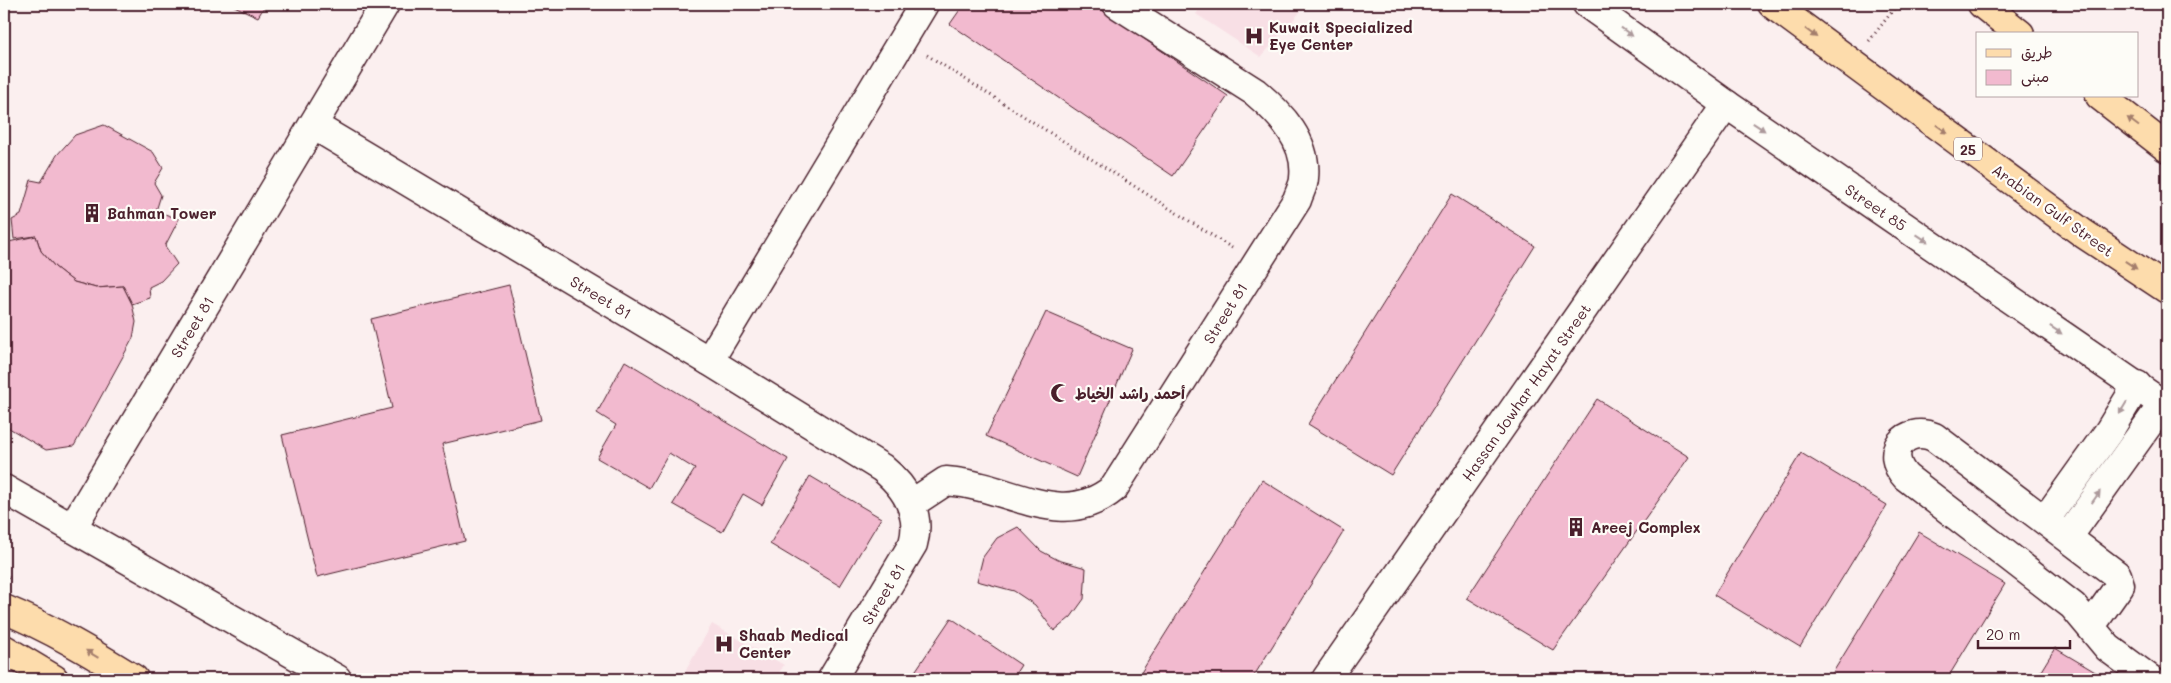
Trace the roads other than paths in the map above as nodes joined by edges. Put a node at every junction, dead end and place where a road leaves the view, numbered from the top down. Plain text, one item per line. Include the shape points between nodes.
1 (386, 4) edge
2 (924, 4) edge
3 (1117, 4) edge
4 (1587, 4) edge
5 (1772, 4) edge
6 (1982, 4) edge
7 (2017, 32) edge
8 (2103, 98) edge
9 (1726, 104) junction
10 (313, 125) junction
11 (2167, 148) edge
12 (2167, 289) edge
13 (709, 361) junction
14 (2137, 386) junction
15 (2165, 406) edge
16 (4, 489) edge
17 (911, 504) junction
18 (2046, 519) junction
19 (72, 528) junction
20 (2068, 537) junction
21 (4, 609) edge
22 (2091, 626) junction
23 (4, 649) edge
24 (54, 679) edge
25 (134, 679) edge
26 (336, 679) edge
27 (832, 679) edge
28 (1326, 679) edge
29 (2150, 679) edge

1 - 10 street, Street 81
2 - 13 street
3 - 17 street, Street 81 via 1256,92 1275,108 1288,124 1304,157 1304,179 1297,200 1114,488 1086,504 1044,506 981,487 946,481
4 -> 9 street, Street 85
5 -> 12 main road, Arabian Gulf Street / 25 via 2084,234
6 - 7 main road
11 -> 8 main road
9 -> 14 street, Street 85
9 - 28 street, Hassan Jowhar Hayat Street
10 - 13 street, Street 81
10 - 19 street, Street 81
13 - 17 street, Street 81 via 882,468 901,486
14 - 15 street, Street 85
14 -> 18 street
20 -> 15 street
16 - 19 street
17 - 27 street, Street 81 via 916,524 913,544
18 - 20 street
18 - 22 street via 1934,437 1924,433 1913,434 1897,448 1899,470 1906,477 2060,595
19 - 26 street
20 - 22 street via 2117,575 2120,581 2118,590
25 -> 21 main road via 35,622
22 - 29 street via 2119,658
23 - 24 main road

